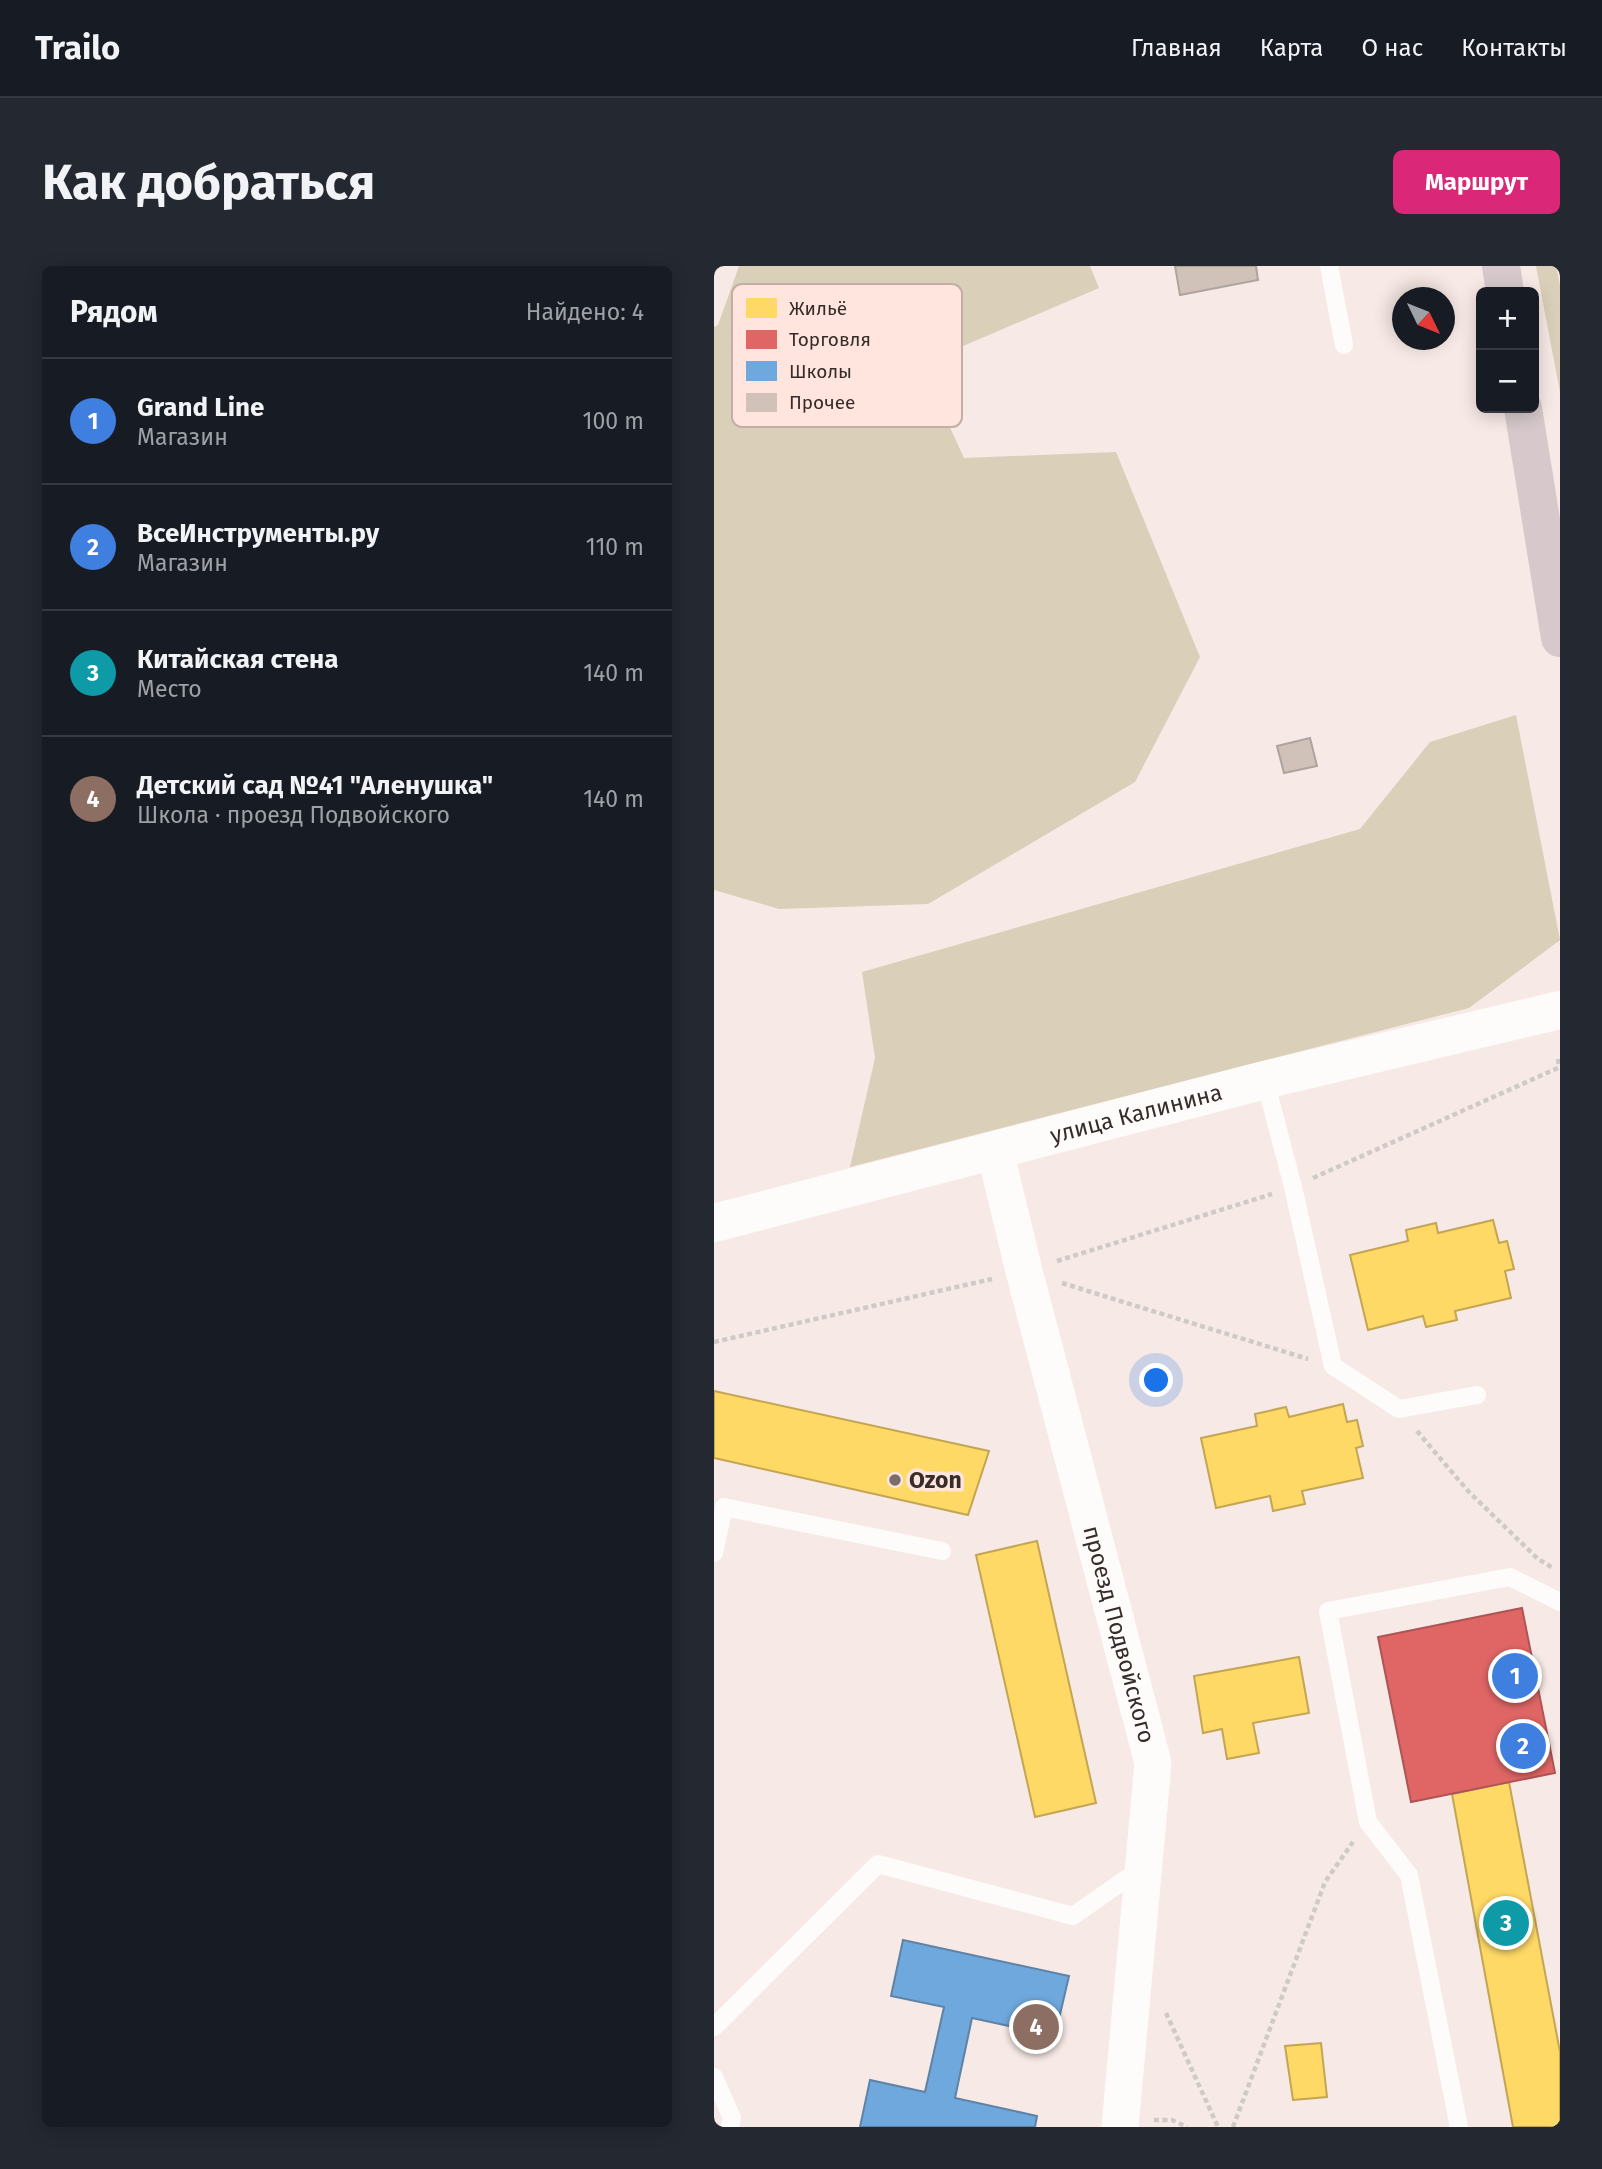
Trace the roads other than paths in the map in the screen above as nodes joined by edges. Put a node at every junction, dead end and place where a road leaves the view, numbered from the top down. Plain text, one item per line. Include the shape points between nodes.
1 (1329, 266) edge
2 (1501, 266) edge
3 (1504, 287) edge
4 (1343, 345) dead end
5 (1524, 413) edge
6 (1560, 638) edge
7 (1560, 1010) edge
8 (1265, 1080) junction
9 (995, 1151) junction
10 (714, 1223) edge
11 (1477, 1395) dead end
12 (942, 1552) dead end
13 (714, 1553) edge
14 (1560, 1601) edge
15 (1143, 1867) junction
16 (714, 2027) edge
17 (714, 2077) edge
18 (730, 2127) edge
19 (1121, 2127) edge
20 (1459, 2127) edge

1 - 4 lane
2 - 3 highway
5 - 6 highway
7 - 8 main road, улица Калинина
8 - 9 main road, улица Калинина
8 - 11 lane via 1332,1366 1399,1409
9 - 10 main road, улица Калинина
9 - 15 street, проезд Подвойского via 1153,1763
12 - 13 lane via 724,1507
14 - 20 lane via 1510,1577 1328,1611 1368,1822 1409,1875
15 - 16 lane via 1073,1916 878,1864
15 - 19 street, проезд Подвойского
17 - 18 lane via 732,2118

